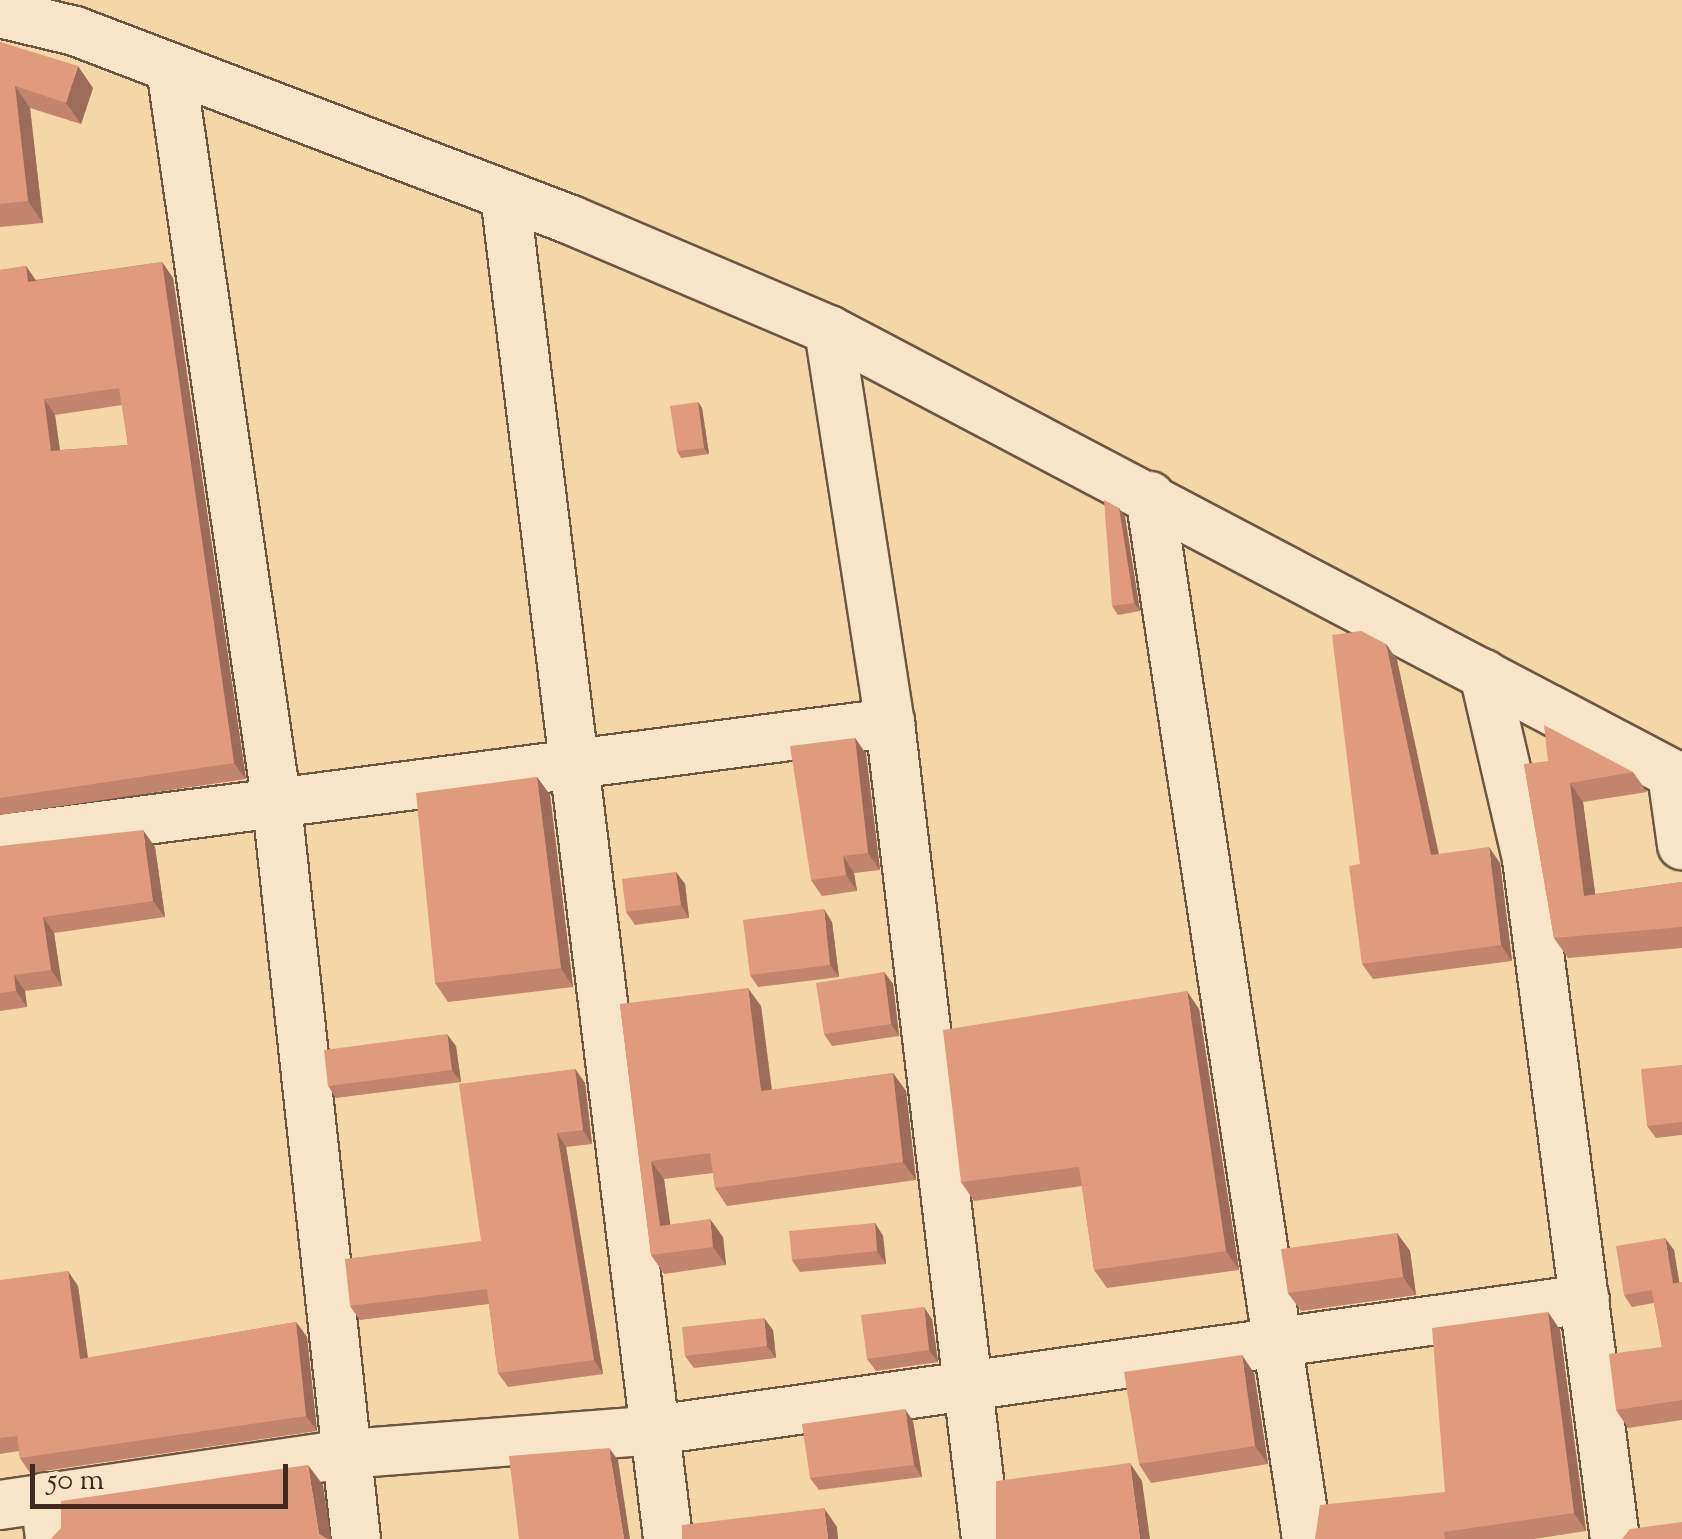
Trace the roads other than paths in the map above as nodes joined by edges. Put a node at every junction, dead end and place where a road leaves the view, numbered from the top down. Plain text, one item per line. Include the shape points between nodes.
1 (0, 13) edge
2 (171, 68) junction
3 (505, 195) junction
4 (829, 330) junction
5 (1150, 496) junction
6 (1484, 674) junction
7 (890, 722) junction
8 (574, 764) junction
9 (1677, 776) edge
10 (277, 804) junction
11 (0, 839) edge
12 (1682, 845) edge
13 (1585, 1299) junction
14 (1279, 1345) junction
15 (967, 1388) junction
16 (654, 1430) junction
17 (346, 1454) junction
18 (32, 1513) edge
19 (356, 1539) edge
20 (668, 1539) edge
21 (986, 1539) edge
22 (1306, 1539) edge
23 (1615, 1539) edge

1 - 2 street
2 - 3 street
2 - 10 street
3 - 4 street
3 - 8 street via 533,482
4 - 5 street
4 - 7 street
5 - 6 street
5 - 14 street
6 - 9 street
6 - 13 street via 1527,858
7 - 8 street
7 - 15 street
8 - 10 street
8 - 16 street
9 - 12 street
10 - 11 street
10 - 17 street
13 - 14 street
13 - 23 street
14 - 15 street
14 - 22 street
15 - 16 street
15 - 21 street
16 - 17 street
16 - 20 street
17 - 18 street
17 - 19 street

